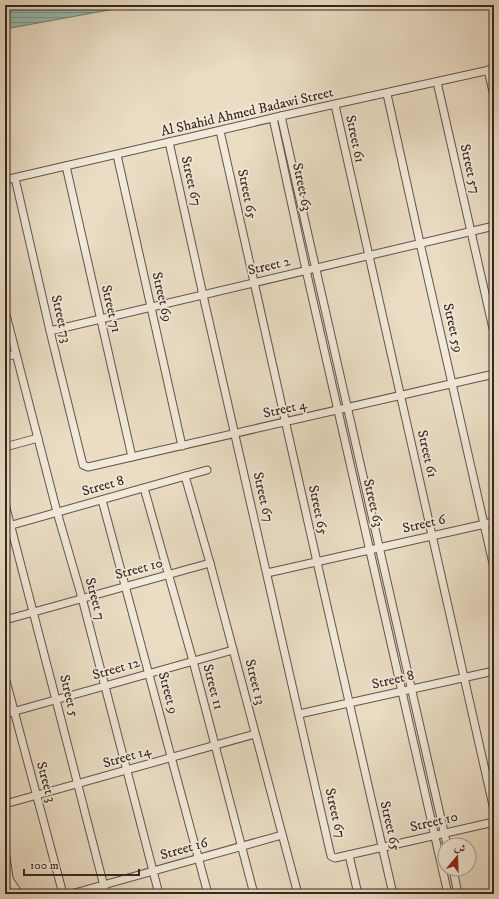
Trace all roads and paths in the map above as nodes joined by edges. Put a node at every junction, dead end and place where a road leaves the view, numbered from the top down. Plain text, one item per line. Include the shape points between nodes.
1 (491, 70) edge
2 (437, 82) junction
3 (387, 94) junction
4 (494, 96) edge
5 (334, 105) junction
6 (281, 116) junction
7 (273, 118) junction
8 (220, 131) junction
9 (169, 142) junction
10 (117, 154) junction
11 (290, 158) junction
12 (282, 160) junction
13 (66, 166) junction
14 (15, 178) junction
15 (5, 180) edge
16 (494, 226) edge
17 (471, 231) junction
18 (420, 243) junction
19 (368, 256) junction
20 (316, 268) junction
21 (306, 270) junction
22 (254, 283) junction
23 (203, 295) junction
24 (151, 307) junction
25 (5, 311) edge
26 (100, 319) junction
27 (50, 331) junction
28 (494, 333) edge
29 (16, 354) junction
30 (5, 357) edge
31 (494, 374) edge
32 (452, 384) junction
33 (400, 396) junction
34 (347, 408) junction
35 (339, 410) junction
36 (286, 422) junction
37 (235, 434) junction
38 (38, 438) junction
39 (182, 446) junction
40 (5, 447) edge
41 (132, 457) junction
42 (83, 465) joint
43 (207, 470) dead end
44 (185, 476) junction
45 (144, 488) junction
46 (102, 500) junction
47 (5, 504) edge
48 (57, 512) junction
49 (494, 522) edge
50 (484, 524) junction
51 (8, 526) edge
52 (432, 536) junction
53 (379, 548) junction
54 (370, 550) junction
55 (317, 562) junction
56 (210, 563) junction
57 (494, 568) edge
58 (267, 573) junction
59 (168, 574) junction
60 (126, 586) junction
61 (82, 598) junction
62 (33, 612) junction
63 (5, 620) edge
64 (233, 650) junction
65 (193, 661) junction
66 (494, 671) edge
67 (149, 674) junction
68 (5, 677) edge
69 (464, 678) junction
70 (105, 686) junction
71 (412, 689) junction
72 (402, 691) junction
73 (56, 700) junction
74 (349, 704) junction
75 (14, 712) junction
76 (5, 714) edge
77 (298, 714) junction
78 (255, 734) junction
79 (216, 746) junction
80 (171, 758) junction
81 (126, 770) junction
82 (78, 784) junction
83 (36, 795) junction
84 (5, 804) edge
85 (494, 810) edge
86 (494, 822) edge
87 (444, 833) junction
88 (282, 835) junction
89 (435, 835) junction
90 (445, 837) edge
91 (242, 846) junction
92 (382, 847) junction
93 (5, 850) edge
94 (349, 854) junction
95 (198, 858) junction
96 (332, 858) joint
97 (152, 871) junction
98 (7, 875) edge
99 (455, 877) edge
100 (104, 885) junction
101 (19, 894) edge
102 (63, 894) edge
103 (71, 894) edge
104 (106, 894) edge
105 (159, 894) edge
106 (208, 894) edge
107 (254, 894) edge
108 (298, 894) edge
109 (358, 894) edge
110 (393, 894) edge
111 (448, 894) edge
112 (458, 894) edge

1 - 2 street, Al Shahid Ahmed Badawi Street
1 - 4 street
2 - 3 street, Al Shahid Ahmed Badawi Street
2 - 17 street, Street 57
3 - 5 street, Al Shahid Ahmed Badawi Street
3 - 18 street, Street 59
5 - 6 street, Al Shahid Ahmed Badawi Street
5 - 19 street, Street 61
6 - 7 street, Al Shahid Ahmed Badawi Street
6 - 11 street, Street 63
7 - 8 street, Al Shahid Ahmed Badawi Street
7 - 12 street, Street 63
8 - 9 street, Al Shahid Ahmed Badawi Street
8 - 22 street, Street 65
9 - 10 street, Al Shahid Ahmed Badawi Street
9 - 23 street, Street 67
10 - 13 street, Al Shahid Ahmed Badawi Street
10 - 24 street, Street 69
11 - 12 street
11 - 20 street, Street 63
12 - 21 street, Street 63
13 - 14 street, Al Shahid Ahmed Badawi Street
13 - 26 street, Street 71
14 - 15 street, Al Shahid Ahmed Badawi Street
14 - 27 street, Street 73
16 - 17 street, Street 2
17 - 18 street, Street 2
17 - 28 street, Street 57
18 - 19 street, Street 2
18 - 32 street, Street 59
19 - 20 street, Street 2
19 - 33 street, Street 61
20 - 21 street, Street 2
20 - 34 street, Street 63
21 - 22 street, Street 2
21 - 35 street, Street 63
22 - 23 street, Street 2
22 - 36 street, Street 65
23 - 24 street, Street 2
23 - 37 street, Street 67
24 - 26 street, Street 2
24 - 39 street, Street 69
25 - 29 street, Street 7
26 - 27 street, Street 2
26 - 41 street, Street 71
27 - 42 street, Street 73
29 - 30 street
29 - 38 street, Street 7
31 - 32 street, Street 4
32 - 33 street, Street 4
32 - 50 street, Street 59
33 - 34 street, Street 4
33 - 52 street, Street 61
34 - 35 street, Street 4
34 - 53 street, Street 63
35 - 36 street, Street 4
35 - 54 street, Street 63
36 - 37 street, Street 4
36 - 55 street, Street 65
37 - 39 street, Street 4
37 - 58 street, Street 67
38 - 40 street
38 - 48 street, Street 7
39 - 41 street, Street 4
41 - 42 street, Street 4 via 88,467
43 - 44 street, Street 8
44 - 45 street, Street 8
44 - 56 street, Street 13
45 - 46 street, Street 8
45 - 59 street, Street 11
46 - 48 street, Street 8
46 - 60 street, Street 9
47 - 51 street, Street 5
48 - 51 street, Street 8
48 - 61 street, Street 7
49 - 50 street, Street 6
50 - 52 street, Street 6
50 - 57 street, Street 59
51 - 62 street, Street 5
52 - 53 street, Street 6
52 - 69 street, Street 61
53 - 54 street, Street 6
53 - 71 street, Street 63
54 - 55 street, Street 6
54 - 72 street, Street 63
55 - 58 street, Street 6
55 - 74 street, Street 65
56 - 59 street, Street 10
56 - 64 street, Street 13
58 - 77 street, Street 67
59 - 60 street, Street 10
59 - 65 street, Street 11
60 - 61 street, Street 10
60 - 67 street, Street 9
61 - 62 street, Street 10
61 - 70 street, Street 7
62 - 63 street, Street 10
62 - 73 street, Street 5
64 - 65 street, Street 12
64 - 78 street, Street 13
65 - 67 street, Street 12
65 - 79 street, Street 11
66 - 69 street, Street 8
67 - 70 street, Street 12
67 - 80 street, Street 9
68 - 75 street, Street 3
69 - 71 street, Street 8
69 - 85 street, Street 61
70 - 73 street, Street 12
70 - 81 street, Street 7
71 - 72 street, Street 8
71 - 87 street, Street 63
72 - 74 street, Street 8
72 - 89 street, Street 63
73 - 75 street, Street 12
73 - 82 street, Street 5
74 - 77 street, Street 8
74 - 92 street, Street 65
75 - 76 street, Street 12
75 - 83 street, Street 3
77 - 96 street, Street 67
78 - 79 street, Street 14
78 - 88 street, Street 13
79 - 80 street, Street 14
79 - 91 street, Street 11
80 - 81 street, Street 14
80 - 95 street, Street 9
81 - 82 street, Street 14
81 - 97 street, Street 7
82 - 83 street, Street 14
82 - 100 street, Street 5
83 - 84 street, Street 14
83 - 102 street, Street 3
86 - 87 street, Street 10
87 - 89 street, Street 10
87 - 90 street, Street 63
88 - 91 street, Street 16
88 - 108 street, Street 13
89 - 92 street, Street 10
89 - 111 street, Street 63
91 - 95 street, Street 16
91 - 107 street, Street 11
92 - 94 street, Street 10
92 - 110 street, Street 65
93 - 98 street
94 - 96 street, Street 10
94 - 109 street, Street 67
95 - 97 street, Street 16
95 - 106 street, Street 9
97 - 100 street, Street 16
97 - 105 street, Street 7
98 - 101 street
99 - 112 street
100 - 103 street, Street 16
100 - 104 street, Street 5

